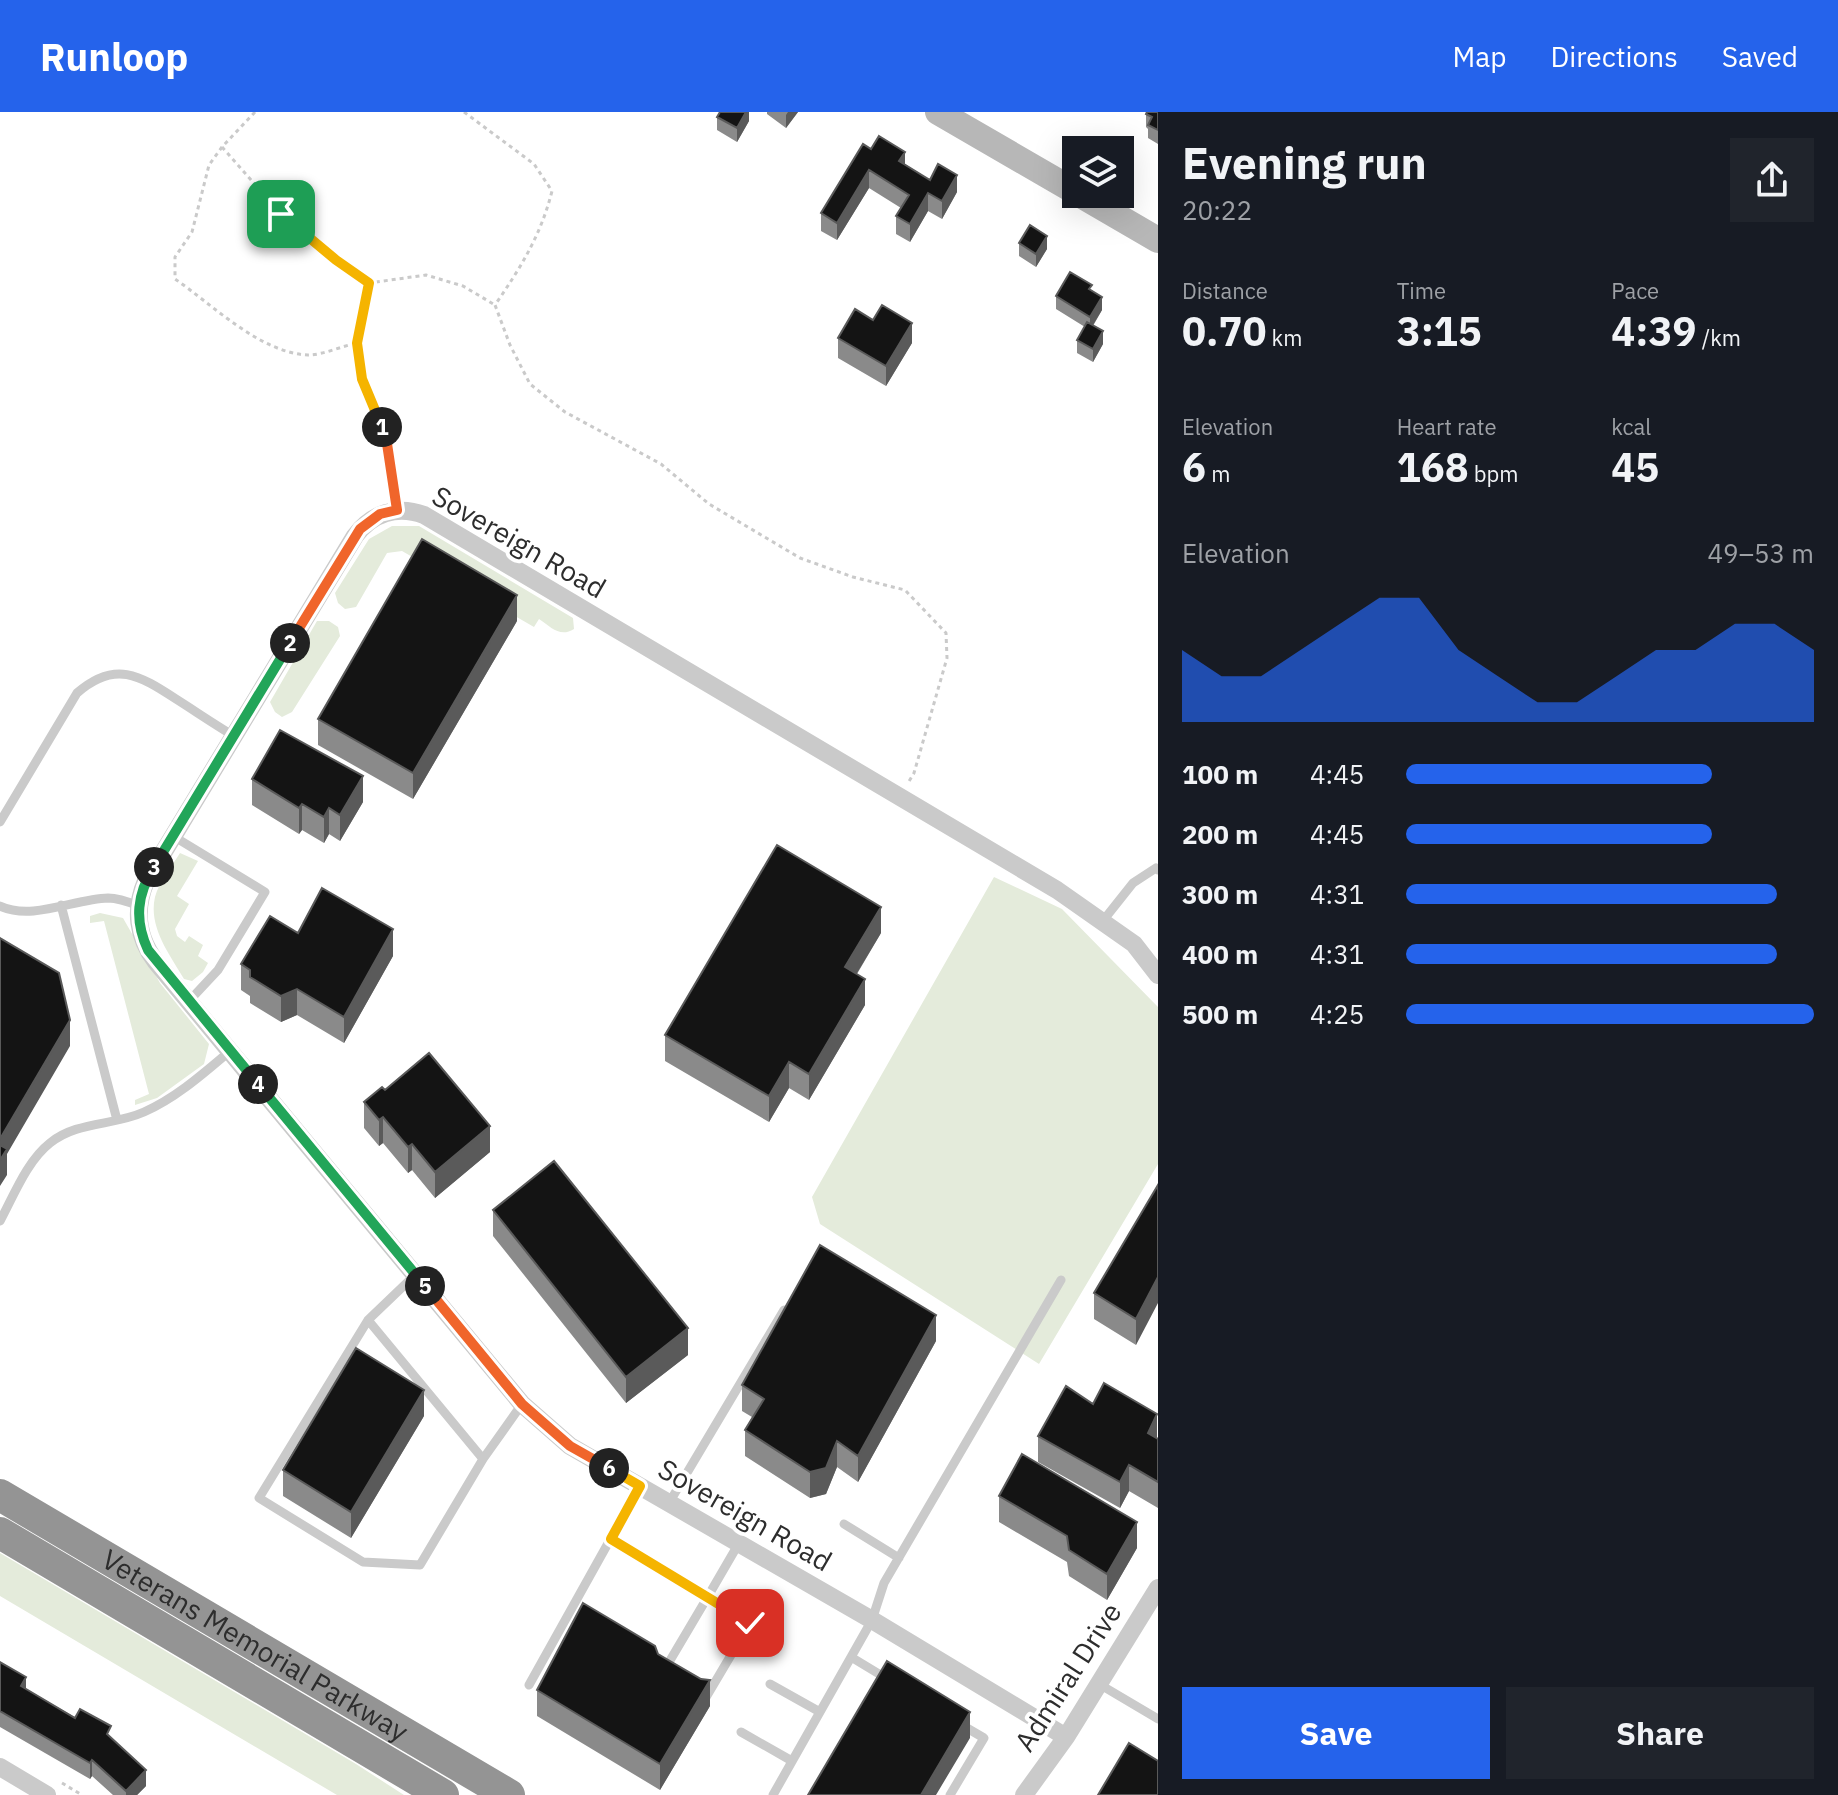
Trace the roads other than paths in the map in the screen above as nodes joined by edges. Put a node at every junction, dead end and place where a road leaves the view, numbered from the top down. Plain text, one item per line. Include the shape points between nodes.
1 (938, 112) edge
2 (1062, 184) edge
3 (1104, 208) edge
4 (1158, 240) edge
5 (234, 736) junction
6 (0, 822) edge
7 (173, 836) junction
8 (1158, 870) edge
9 (61, 905) junction
10 (0, 906) edge
11 (139, 906) junction
12 (1102, 922) junction
13 (1158, 975) edge
14 (189, 1001) junction
15 (230, 1051) junction
16 (117, 1120) junction
17 (0, 1221) edge
18 (415, 1275) junction
19 (1061, 1280) dead end
20 (787, 1305) edge
21 (368, 1320) junction
22 (522, 1404) junction
23 (483, 1459) junction
24 (640, 1486) junction
25 (0, 1495) edge
26 (669, 1503) junction
27 (844, 1524) dead end
28 (0, 1533) edge
29 (611, 1539) junction
30 (739, 1543) junction
31 (899, 1558) junction
32 (1158, 1588) edge
33 (707, 1598) junction
34 (872, 1620) junction
35 (851, 1657) junction
36 (770, 1684) dead end
37 (1099, 1684) junction
38 (529, 1685) dead end
39 (904, 1690) edge
40 (820, 1712) junction
41 (944, 1714) edge
42 (1158, 1719) edge
43 (741, 1732) dead end
44 (1066, 1737) junction
45 (792, 1761) junction
46 (0, 1767) edge
47 (47, 1795) edge
48 (443, 1795) edge
49 (509, 1795) edge
50 (773, 1795) edge
51 (950, 1795) edge
52 (1024, 1795) edge

1 - 2 street
3 - 4 street
5 - 6 lane via 145,679 117,673 96,678 77,693
5 - 7 street, Sovereign Road
5 - 12 street, Sovereign Road via 360,529 380,514 397,510 424,515 1057,890
7 - 11 street, Sovereign Road via 146,881
7 - 14 lane via 265,892 218,970
8 - 12 lane via 1133,883
9 - 10 lane via 19,911
9 - 11 lane via 105,898
9 - 16 lane
11 - 14 street, Sovereign Road via 148,950
12 - 13 street, Sovereign Road via 1134,944
14 - 15 street, Sovereign Road
15 - 16 lane via 173,1096
15 - 18 street, Sovereign Road
16 - 17 lane via 78,1128 47,1145
18 - 21 lane
18 - 22 street, Sovereign Road
19 - 31 lane
20 - 26 lane
21 - 23 lane
21 - 23 lane via 259,1498 363,1562 420,1565
22 - 23 lane
22 - 24 street, Sovereign Road via 570,1446
24 - 26 street, Sovereign Road
24 - 29 lane
25 - 49 highway, Veterans Memorial Parkway
26 - 30 street, Sovereign Road
27 - 31 lane
28 - 48 highway, Veterans Memorial Parkway
29 - 33 lane
29 - 38 lane
30 - 33 lane
30 - 34 street, Sovereign Road
31 - 34 lane
32 - 37 street, Admiral Drive
33 - 33 lane via 662,1674 705,1699 750,1623
34 - 35 lane
34 - 44 street, Sovereign Road
35 - 39 lane
35 - 40 lane
36 - 40 lane
37 - 42 lane
37 - 44 street, Admiral Drive
40 - 45 lane
41 - 51 lane via 984,1738
43 - 45 lane
44 - 52 street, Admiral Drive
45 - 50 lane
46 - 47 street

